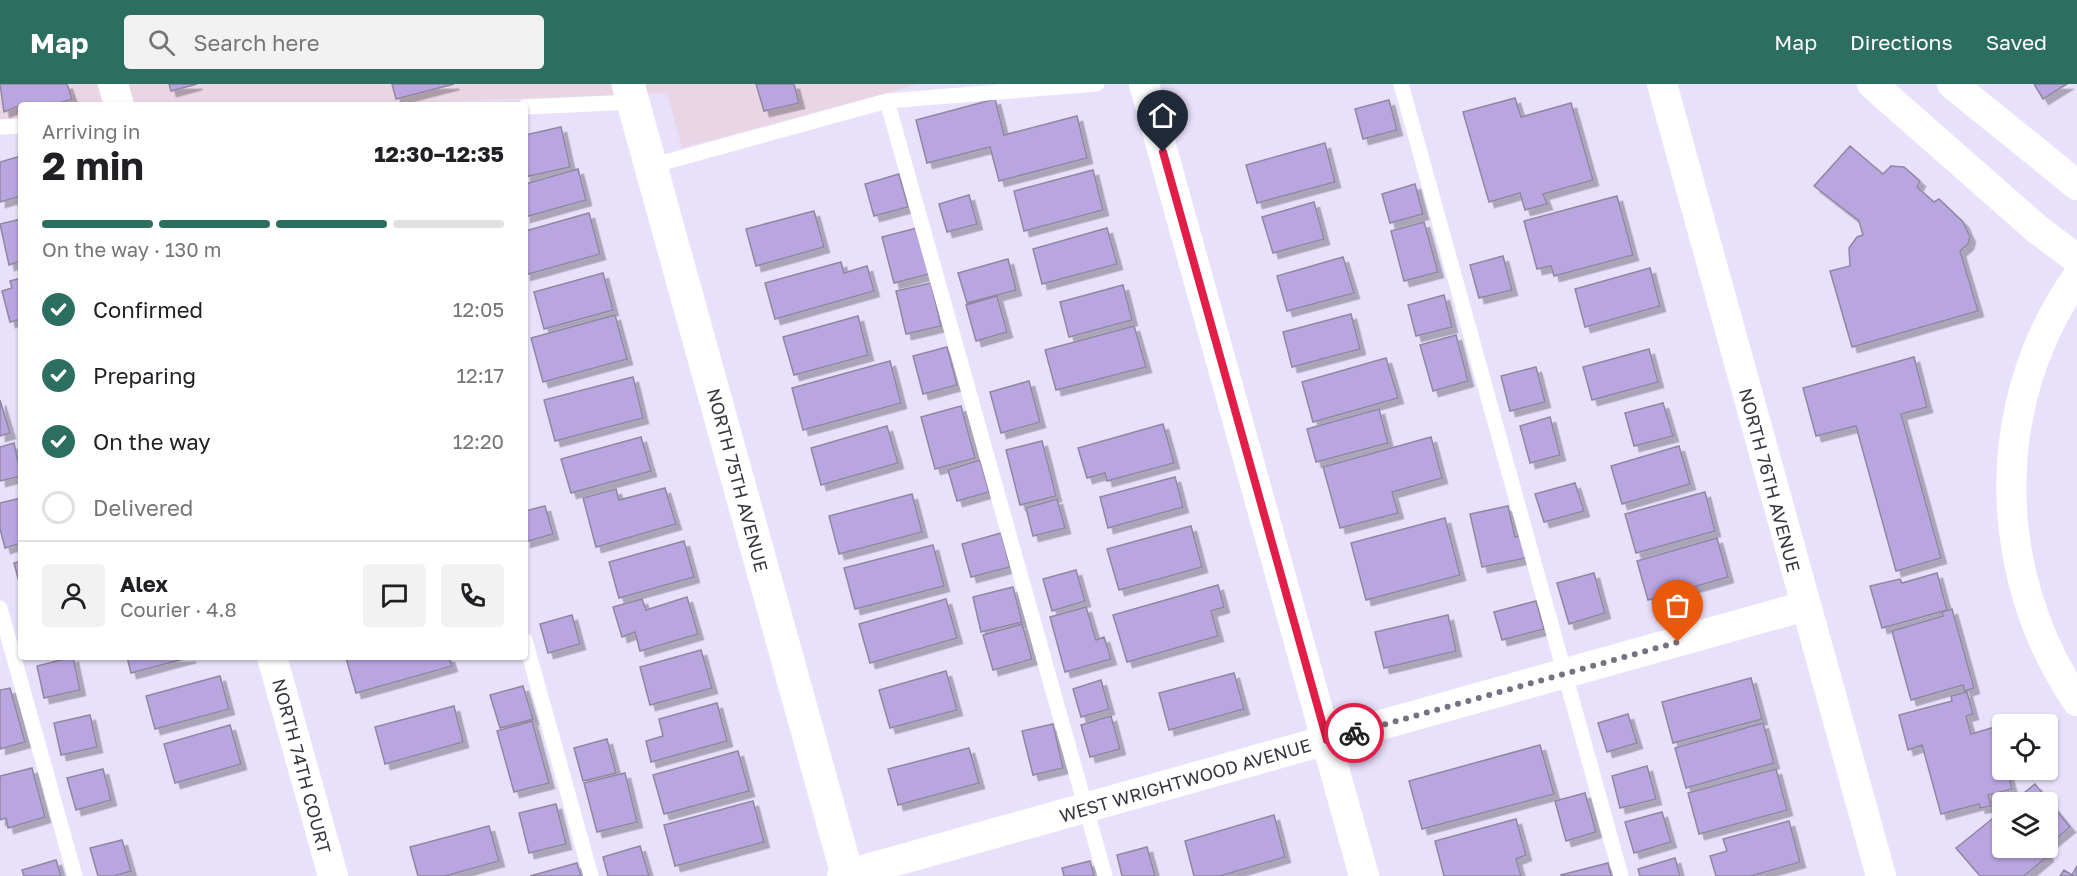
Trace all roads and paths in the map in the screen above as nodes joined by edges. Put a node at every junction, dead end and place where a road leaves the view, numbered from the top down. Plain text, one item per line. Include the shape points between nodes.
1 (113, 84) edge
2 (1097, 84) edge
3 (1144, 84) edge
4 (1401, 84) edge
5 (1662, 84) edge
6 (1872, 84) edge
7 (1952, 84) edge
8 (631, 93) edge
9 (887, 101) junction
10 (118, 102) edge
11 (528, 107) edge
12 (18, 126) edge
13 (0, 127) edge
14 (651, 166) junction
15 (2077, 185) edge
16 (2077, 260) edge
17 (2077, 277) edge
18 (1805, 606) junction
19 (0, 608) edge
20 (528, 651) edge
21 (273, 660) edge
22 (1564, 674) junction
23 (2077, 701) edge
24 (1327, 740) junction
25 (1086, 808) junction
26 (845, 875) edge
27 (75, 876) edge
28 (333, 876) edge
29 (591, 876) edge
30 (1105, 876) edge
31 (1364, 876) edge
32 (1621, 876) edge
33 (1881, 876) edge

1 - 10 street
2 - 9 lane
3 - 24 street
4 - 22 lane
5 - 18 street, NORTH 76TH AVENUE
6 - 16 street
7 - 15 street
8 - 11 lane
8 - 14 street, NORTH 75TH AVENUE
9 - 14 lane
9 - 25 lane
12 - 13 lane
14 - 26 street, NORTH 75TH AVENUE
17 - 23 street via 2045,333 2028,376 2015,434 2011,492 2015,551 2030,608 2053,662
18 - 22 street, WEST WRIGHTWOOD AVENUE
18 - 33 street, NORTH 76TH AVENUE
19 - 27 lane
20 - 29 lane
21 - 28 street, NORTH 74TH COURT
22 - 24 street, WEST WRIGHTWOOD AVENUE
22 - 32 lane
24 - 25 street, WEST WRIGHTWOOD AVENUE
24 - 31 street
25 - 26 street, WEST WRIGHTWOOD AVENUE
25 - 30 lane

